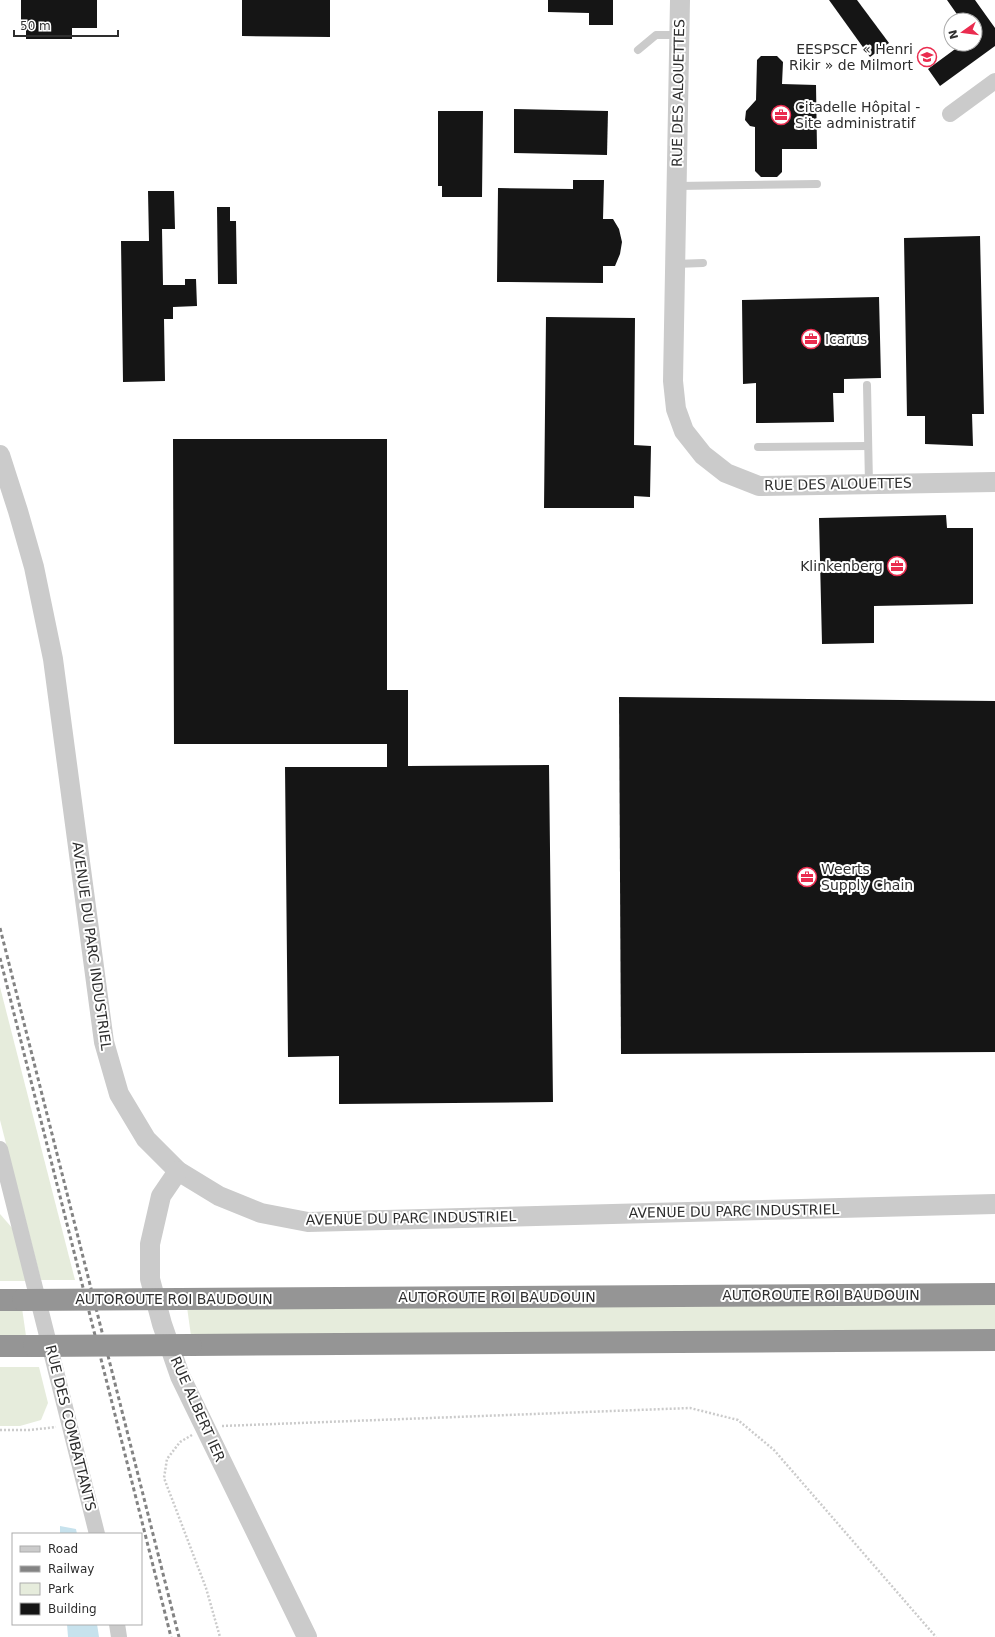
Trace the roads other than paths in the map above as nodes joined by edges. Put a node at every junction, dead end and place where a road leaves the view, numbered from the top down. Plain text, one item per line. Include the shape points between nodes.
1 (680, 0) edge
2 (679, 35) junction
3 (638, 50) dead end
4 (995, 81) edge
5 (950, 114) dead end
6 (817, 184) dead end
7 (676, 186) junction
8 (703, 263) dead end
9 (675, 264) junction
10 (867, 385) dead end
11 (868, 446) junction
12 (758, 447) dead end
13 (0, 455) edge
14 (995, 482) edge
15 (869, 484) junction
16 (0, 1148) edge
17 (178, 1171) junction
18 (995, 1204) edge
19 (995, 1294) edge
20 (0, 1300) edge
21 (995, 1340) edge
22 (0, 1346) edge
23 (97, 1533) edge
24 (117, 1625) edge
25 (119, 1637) edge
26 (306, 1637) edge

1 - 2 street, RUE DES ALOUETTES
2 - 3 lane via 656,35
2 - 7 street, RUE DES ALOUETTES
4 - 5 street
6 - 7 lane, RUE DES ALOUETTES
7 - 9 street, RUE DES ALOUETTES
8 - 9 lane
9 - 15 street, RUE DES ALOUETTES via 673,380 676,409 684,432 703,455 726,473 759,486
10 - 11 lane
11 - 12 lane
11 - 15 lane
13 - 17 street, AVENUE DU PARC INDUSTRIEL via 34,567 53,658 104,1042 119,1094 146,1139
14 - 15 street, RUE DES ALOUETTES
16 - 23 street, RUE DES COMBATTANTS
17 - 18 street, AVENUE DU PARC INDUSTRIEL via 219,1196 261,1213 308,1222
17 - 26 street, RUE ALBERT IER via 161,1196 150,1244 150,1279 162,1324 180,1376
19 - 20 highway, AUTOROUTE ROI BAUDOUIN, bridge
21 - 22 highway, bridge
24 - 25 street

